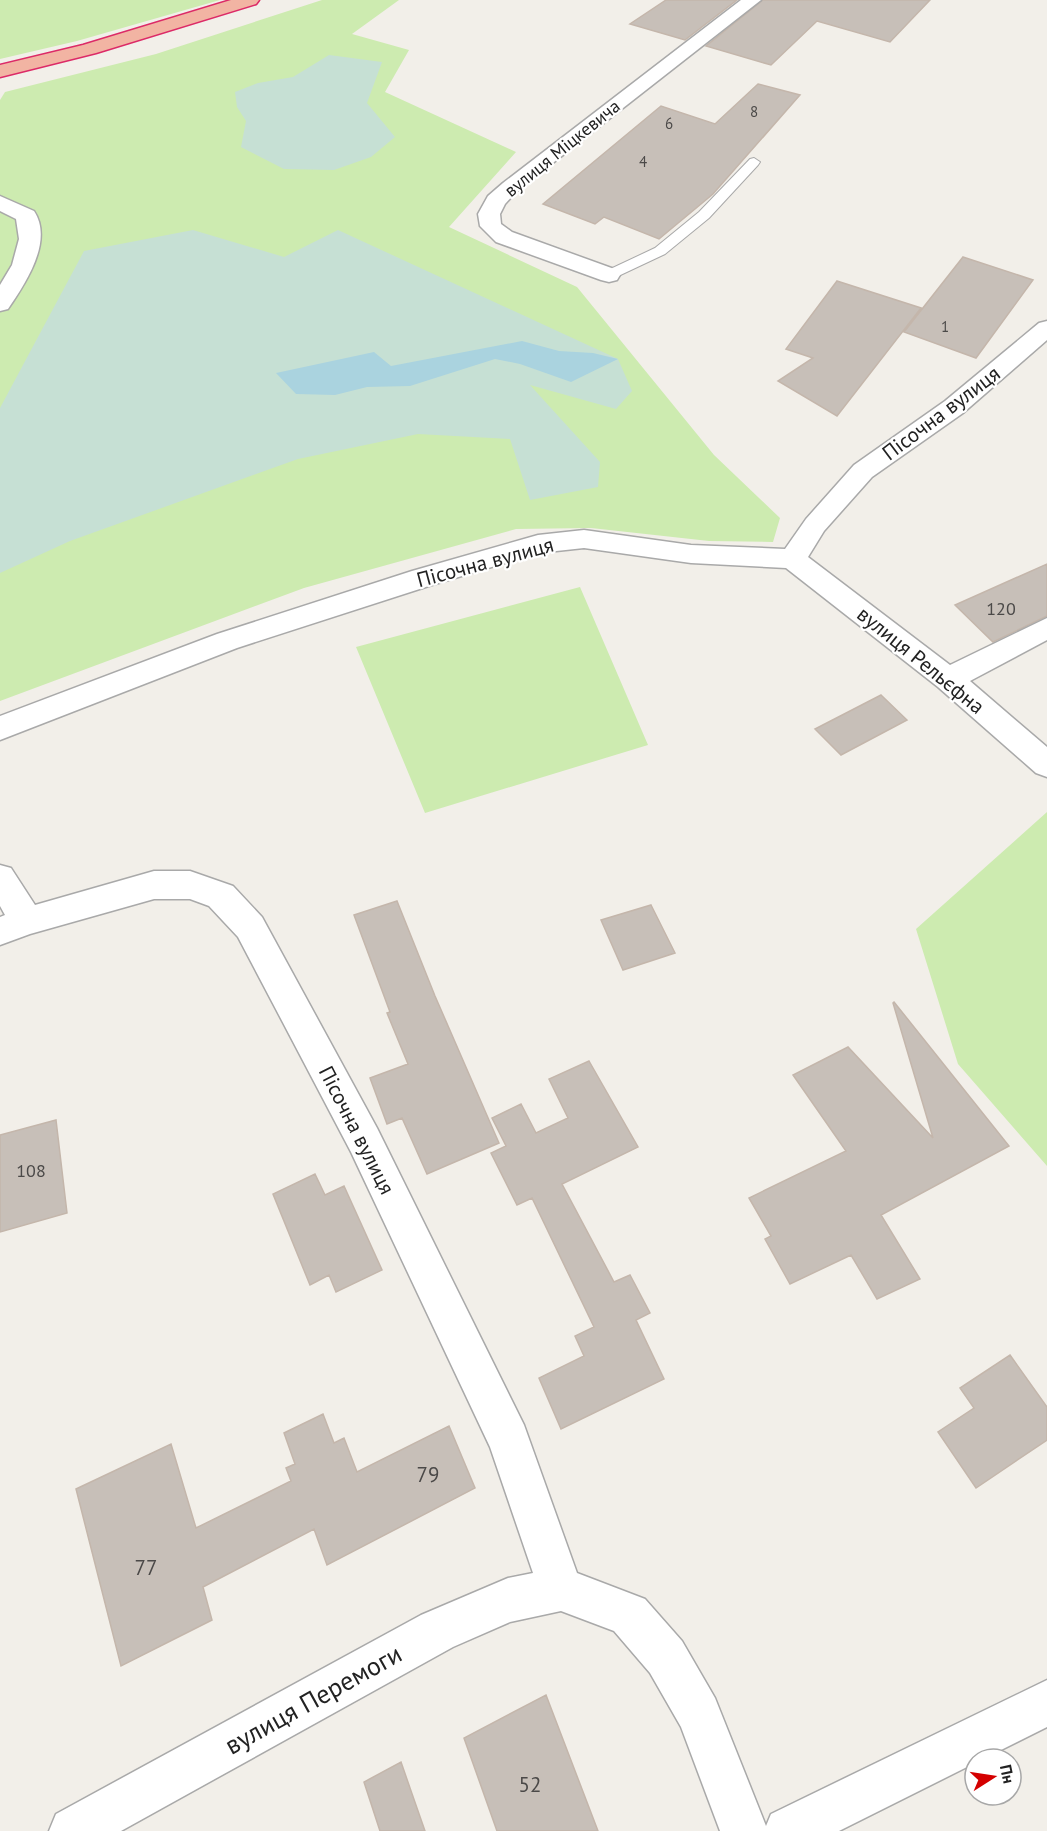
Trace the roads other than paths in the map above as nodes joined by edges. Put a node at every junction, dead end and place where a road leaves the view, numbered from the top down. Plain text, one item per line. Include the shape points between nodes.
1 (250, 0) edge
2 (752, 0) edge
3 (0, 71) edge
4 (754, 162) dead end
5 (0, 202) edge
6 (609, 275) joint
7 (0, 304) edge
8 (1047, 328) edge
9 (792, 559) junction
10 (1047, 628) edge
11 (948, 679) junction
12 (0, 728) edge
13 (1047, 765) edge
14 (0, 878) edge
15 (14, 926) edge
16 (561, 1589) junction
17 (1047, 1703) edge
18 (73, 1831) edge
19 (744, 1831) edge
20 (788, 1831) edge

1 - 3 highway via 90,49
2 - 6 street, вулиця Міцкевича via 555,150 496,201 489,214 490,226 504,237
4 - 6 lane via 704,215 660,251
5 - 7 street via 26,216 30,239 23,265
8 - 9 street, Пісочна вулиця via 954,407 863,471 815,525
9 - 11 street, вулиця Рельєфна
9 - 12 street, Пісочна вулиця via 690,555 584,538 538,544 227,641
10 - 11 street
11 - 13 street, вулиця Рельєфна
14 - 15 street
15 - 16 street, Пісочна вулиця via 154,885 190,885 221,896 250,927 363,1140 509,1440
16 - 18 street, вулиця Перемоги via 508,1600 437,1631
16 - 19 street via 629,1615 666,1657 699,1714
17 - 20 street

